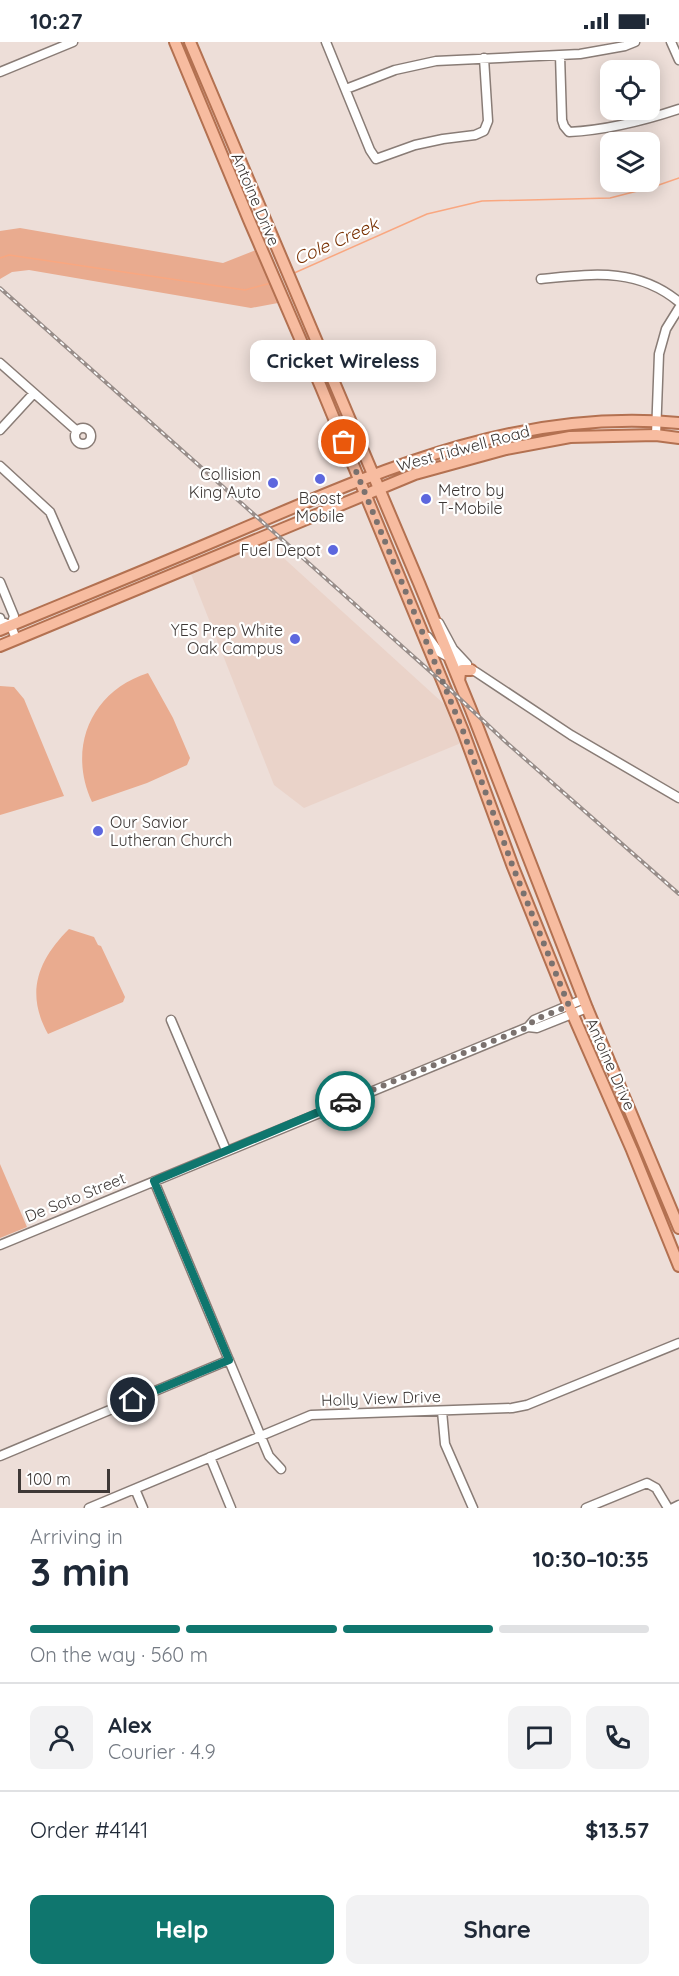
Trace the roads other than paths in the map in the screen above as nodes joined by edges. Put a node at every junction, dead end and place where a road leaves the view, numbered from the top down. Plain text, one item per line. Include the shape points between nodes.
1 (73, 42) edge
2 (175, 42) edge
3 (190, 42) edge
4 (326, 42) edge
5 (635, 42) edge
6 (671, 42) edge
7 (560, 55) junction
8 (484, 58) junction
9 (679, 60) edge
10 (0, 72) edge
11 (346, 89) junction
12 (213, 97) junction
13 (200, 102) junction
14 (679, 109) edge
15 (246, 174) junction
16 (232, 179) junction
17 (541, 279) dead end
18 (679, 302) edge
19 (679, 308) edge
20 (0, 363) edge
21 (34, 393) junction
22 (657, 421) junction
23 (569, 423) junction
24 (679, 423) edge
25 (0, 430) edge
26 (77, 431) dead end
27 (656, 435) junction
28 (570, 438) junction
29 (679, 438) edge
30 (0, 466) edge
31 (373, 474) junction
32 (360, 480) junction
33 (379, 489) junction
34 (365, 494) junction
35 (283, 512) junction
36 (290, 526) junction
37 (191, 551) junction
38 (196, 565) junction
39 (74, 567) dead end
40 (0, 582) edge
41 (419, 583) junction
42 (109, 585) junction
43 (403, 588) junction
44 (115, 598) junction
45 (428, 603) junction
46 (0, 618) edge
47 (417, 622) junction
48 (11, 626) junction
49 (0, 630) edge
50 (16, 639) junction
51 (0, 646) edge
52 (449, 658) junction
53 (473, 671) junction
54 (459, 682) junction
55 (679, 798) edge
56 (585, 1004) junction
57 (571, 1010) junction
58 (171, 1020) dead end
59 (226, 1150) junction
60 (154, 1181) junction
61 (679, 1228) edge
62 (0, 1245) edge
63 (679, 1266) edge
64 (679, 1342) edge
65 (229, 1360) junction
66 (442, 1411) junction
67 (261, 1436) junction
68 (0, 1456) edge
69 (210, 1457) junction
70 (281, 1469) dead end
71 (135, 1489) junction
72 (679, 1505) edge
73 (89, 1508) edge
74 (142, 1508) edge
75 (231, 1508) edge
76 (473, 1508) edge
77 (586, 1508) edge
78 (668, 1508) edge
79 (673, 1508) edge

1 - 10 street
2 - 13 main road, Antoine Drive
3 - 12 main road, Antoine Drive
4 - 11 street
5 - 7 street
6 - 9 street
7 - 8 street
7 - 14 street via 562,120 569,132 640,122
8 - 11 street via 395,70
8 - 11 street via 488,121 484,131 416,145 376,159
12 - 13 main road
12 - 15 main road, Antoine Drive
13 - 16 main road, Antoine Drive
15 - 16 main road
15 - 31 main road, Antoine Drive
16 - 32 main road, Antoine Drive
17 - 18 street via 609,275 636,278 665,290
19 - 22 street via 666,329 659,354
20 - 21 street
21 - 25 street
21 - 26 street
22 - 23 main road, West Tidwell Road
22 - 24 main road, West Tidwell Road
22 - 27 street
23 - 28 street
23 - 31 main road, West Tidwell Road via 482,440
27 - 28 main road, West Tidwell Road
27 - 29 main road, West Tidwell Road
28 - 33 main road, West Tidwell Road via 506,449 415,474
30 - 39 street via 50,512
31 - 32 main road, West Tidwell Road
31 - 33 main road, Antoine Drive
32 - 34 main road, Antoine Drive
32 - 35 main road, West Tidwell Road
33 - 34 main road, West Tidwell Road
33 - 41 main road, Antoine Drive
34 - 36 main road, West Tidwell Road
34 - 43 main road, Antoine Drive
35 - 36 main road
35 - 37 main road, West Tidwell Road
36 - 38 main road, West Tidwell Road
37 - 38 main road
37 - 42 main road, West Tidwell Road
38 - 44 main road, West Tidwell Road
40 - 48 street via 14,616
41 - 43 main road
41 - 45 main road, Antoine Drive
42 - 44 main road
42 - 48 main road, West Tidwell Road
43 - 47 main road, Antoine Drive
44 - 50 main road, West Tidwell Road
45 - 52 main road, Antoine Drive
45 - 53 street via 453,649
46 - 48 street
47 - 52 street via 439,652
47 - 57 main road, Antoine Drive
48 - 49 main road, West Tidwell Road
48 - 50 street
50 - 51 main road, West Tidwell Road
52 - 53 street
52 - 54 main road, Antoine Drive
53 - 54 main road via 462,670
53 - 55 street via 571,735
54 - 56 main road, Antoine Drive
56 - 57 street, De Soto Street
56 - 61 main road, Antoine Drive
57 - 59 street, De Soto Street via 534,1020 528,1027
57 - 63 main road, Antoine Drive
58 - 59 street
59 - 60 street, De Soto Street
60 - 62 street, De Soto Street
60 - 65 street
64 - 66 street, Holly View Drive via 527,1405 502,1410
65 - 67 street
65 - 68 street
66 - 67 street, Holly View Drive via 311,1415
66 - 76 street via 445,1444
67 - 69 street, Holly View Drive
67 - 70 street via 269,1456
69 - 71 street, Holly View Drive
69 - 75 street
71 - 73 street, Holly View Drive
71 - 74 street
72 - 79 street
77 - 78 street via 647,1483 656,1488

